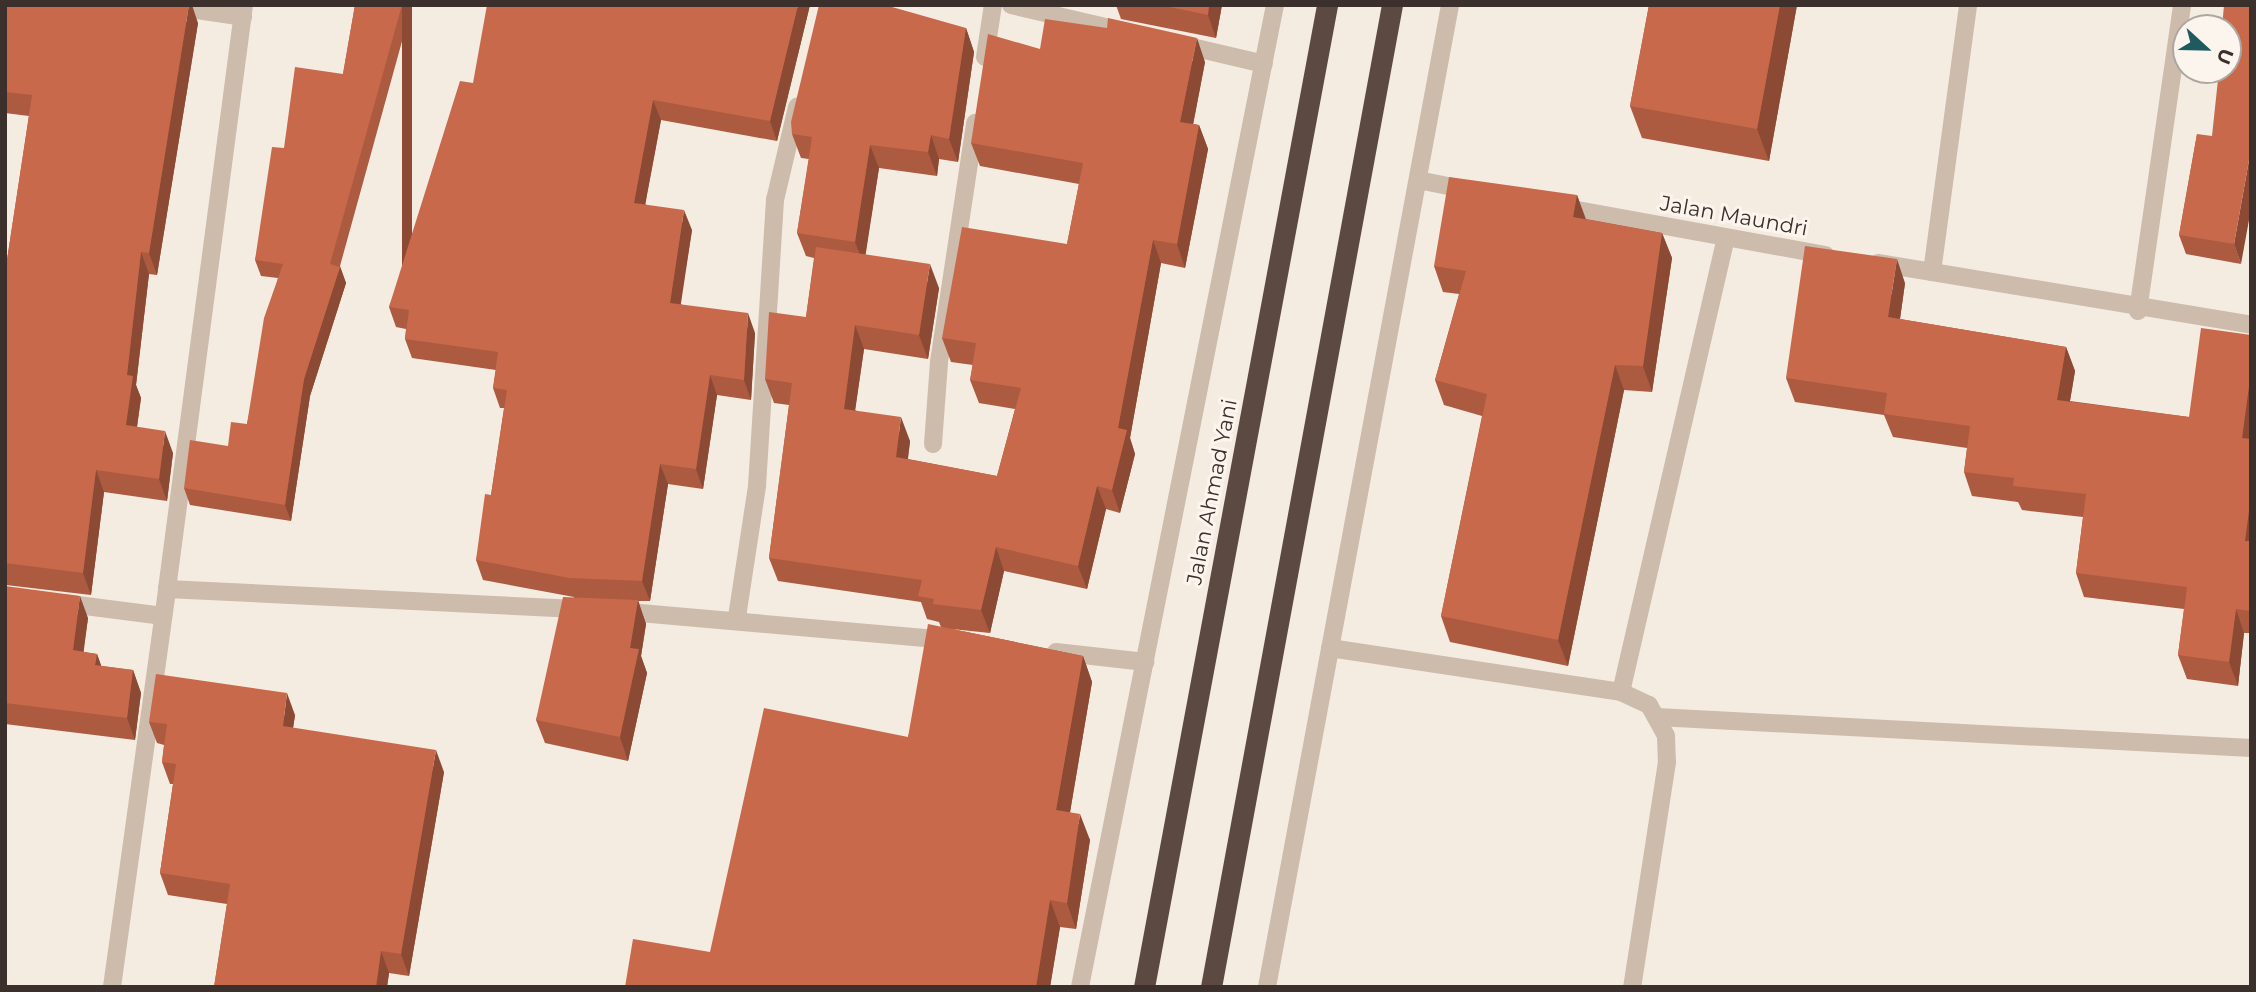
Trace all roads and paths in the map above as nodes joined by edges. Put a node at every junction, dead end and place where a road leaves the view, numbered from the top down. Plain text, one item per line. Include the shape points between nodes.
1 (163, 5) edge
2 (993, 5) edge
3 (1011, 5) edge
4 (1275, 5) edge
5 (1327, 5) edge
6 (1392, 5) edge
7 (1450, 5) edge
8 (1968, 5) edge
9 (2182, 5) edge
10 (244, 11) edge
11 (1264, 64) junction
12 (983, 74) edge
13 (803, 83) edge
14 (978, 102) edge
15 (1418, 180) junction
16 (1485, 193) edge
17 (1538, 203) edge
18 (1726, 238) junction
19 (1932, 272) junction
20 (2138, 311) junction
21 (2251, 325) edge
22 (933, 443) dead end
23 (167, 589) junction
24 (45, 601) edge
25 (163, 617) junction
26 (737, 617) junction
27 (968, 643) edge
28 (1330, 648) junction
29 (1036, 650) edge
30 (1145, 662) junction
31 (1622, 692) junction
32 (1657, 718) junction
33 (2251, 748) edge
34 (113, 987) edge
35 (1080, 987) edge
36 (1144, 987) edge
37 (1211, 987) edge
38 (1268, 987) edge
39 (1632, 987) edge

1 - 10 street
2 - 12 street
3 - 11 street
4 - 11 street
5 - 36 highway, Jalan Ahmad Yani
6 - 37 highway
7 - 15 street
8 - 19 street
9 - 20 street
10 - 23 street
11 - 30 street
13 - 26 street via 775,200 757,486
14 - 22 street via 939,362
15 - 16 street
15 - 28 street
17 - 18 street, Jalan Maundri
18 - 19 street, Jalan Maundri
18 - 31 street
19 - 20 street, Jalan Maundri
20 - 21 street, Jalan Maundri
23 - 25 street
23 - 26 street
24 - 25 street
25 - 34 street
26 - 27 street
28 - 31 street
28 - 38 street
29 - 30 street
30 - 35 street
31 - 32 street via 1648,705
32 - 33 street
32 - 39 street via 1667,736 1667,762

